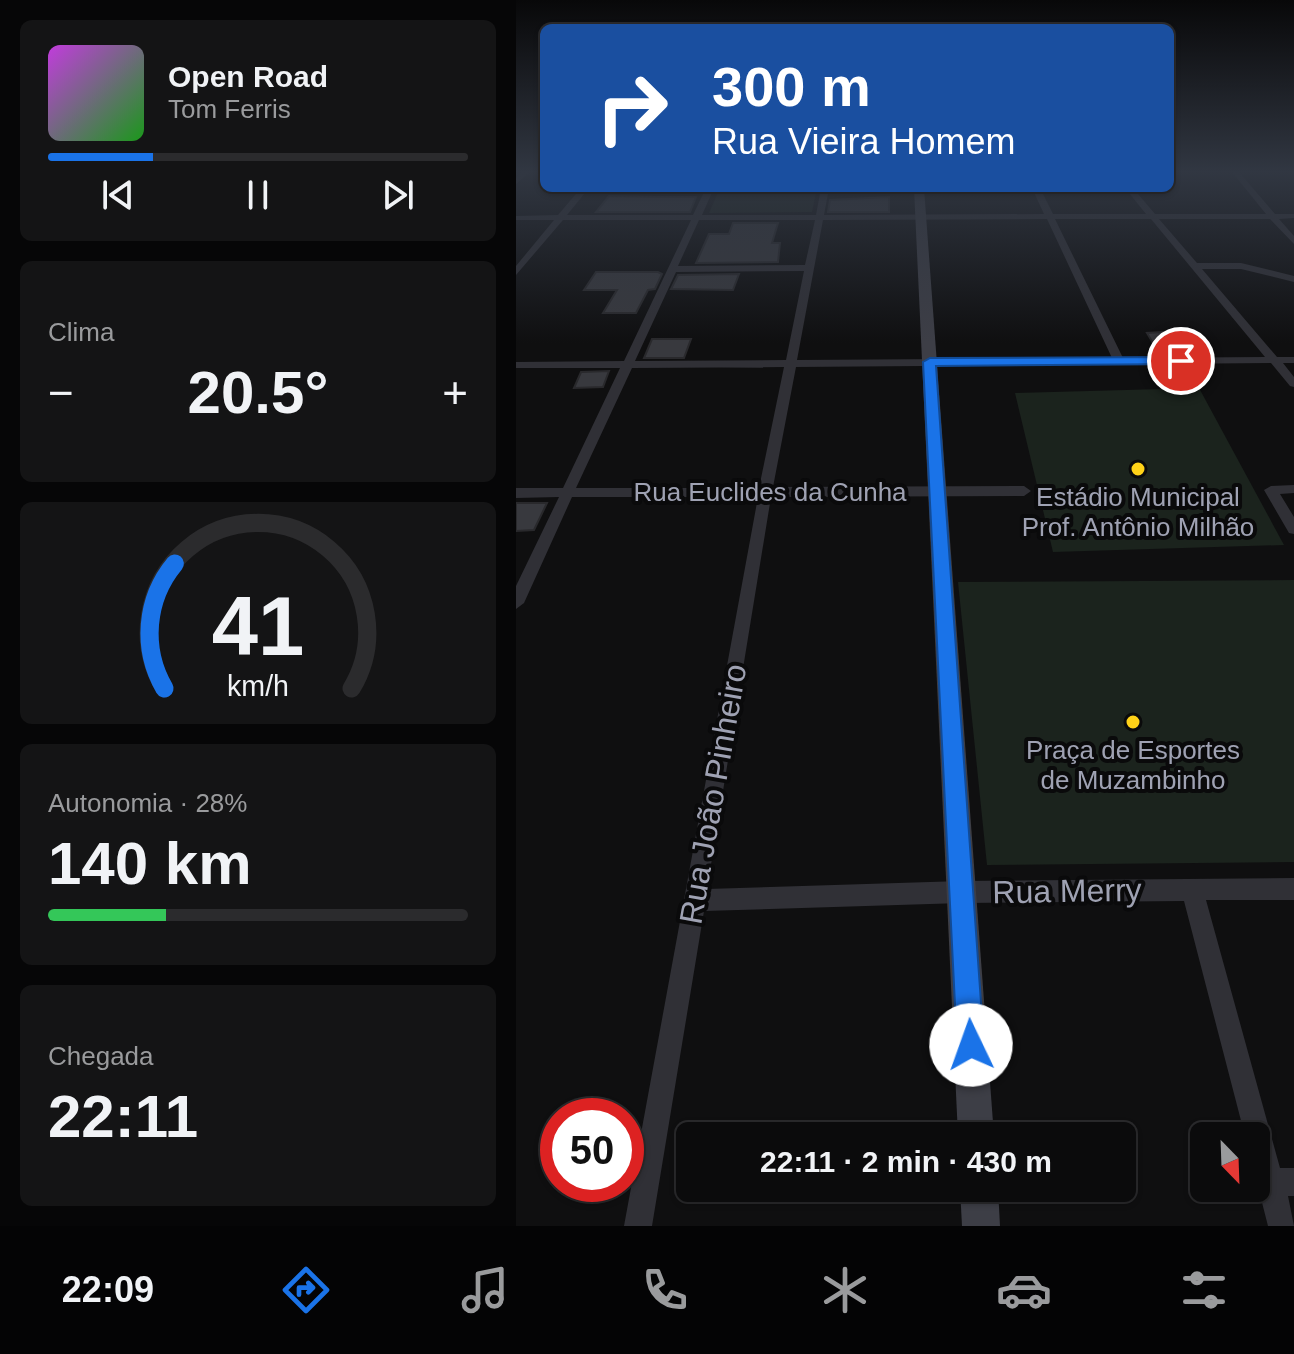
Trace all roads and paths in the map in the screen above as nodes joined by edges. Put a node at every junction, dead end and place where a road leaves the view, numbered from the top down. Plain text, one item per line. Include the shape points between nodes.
1 (550, 229) edge
2 (692, 229) edge
3 (817, 229) edge
4 (922, 229) edge
5 (1054, 229) edge
6 (1162, 229) edge
7 (1194, 266) junction
8 (810, 268) junction
9 (672, 269) junction
10 (516, 272) edge
11 (1294, 279) edge
12 (1273, 360) junction
13 (1294, 360) edge
14 (790, 362) junction
15 (930, 362) junction
16 (1120, 362) junction
17 (516, 365) edge
18 (629, 365) junction
19 (1294, 384) edge
20 (1294, 489) edge
21 (938, 490) junction
22 (1024, 491) dead end
23 (569, 492) junction
24 (516, 493) edge
25 (765, 494) junction
26 (1294, 529) edge
27 (516, 603) edge
28 (1192, 889) junction
29 (1294, 889) edge
30 (962, 892) junction
31 (695, 900) junction
32 (975, 1122) edge
33 (1282, 1182) edge
34 (980, 1202) edge
35 (638, 1226) edge
36 (981, 1226) edge
37 (1282, 1226) edge

1 - 10 street
2 - 9 street
3 - 8 street, Rua João Pinheiro
4 - 15 main road
5 - 16 street
6 - 7 street
7 - 11 street via 1250,267
7 - 12 street
8 - 9 street
8 - 14 street, Rua João Pinheiro
9 - 18 street
12 - 13 street
12 - 16 street
12 - 19 street
14 - 15 street
14 - 18 street
14 - 25 street, Rua João Pinheiro
15 - 16 street
15 - 21 main road
17 - 18 street
18 - 23 street
20 - 26 street via 1271,490
21 - 22 street, Rua Euclides da Cunha
21 - 25 street, Rua Euclides da Cunha
21 - 30 main road
23 - 24 street, Rua Euclides da Cunha
23 - 25 street, Rua Euclides da Cunha
23 - 27 street
25 - 31 street, Rua João Pinheiro
28 - 29 street, Rua Merry
28 - 30 street, Rua Merry
28 - 33 street
30 - 31 street, Rua Merry
30 - 32 main road
31 - 35 street, Rua João Pinheiro
33 - 37 street
34 - 36 main road

